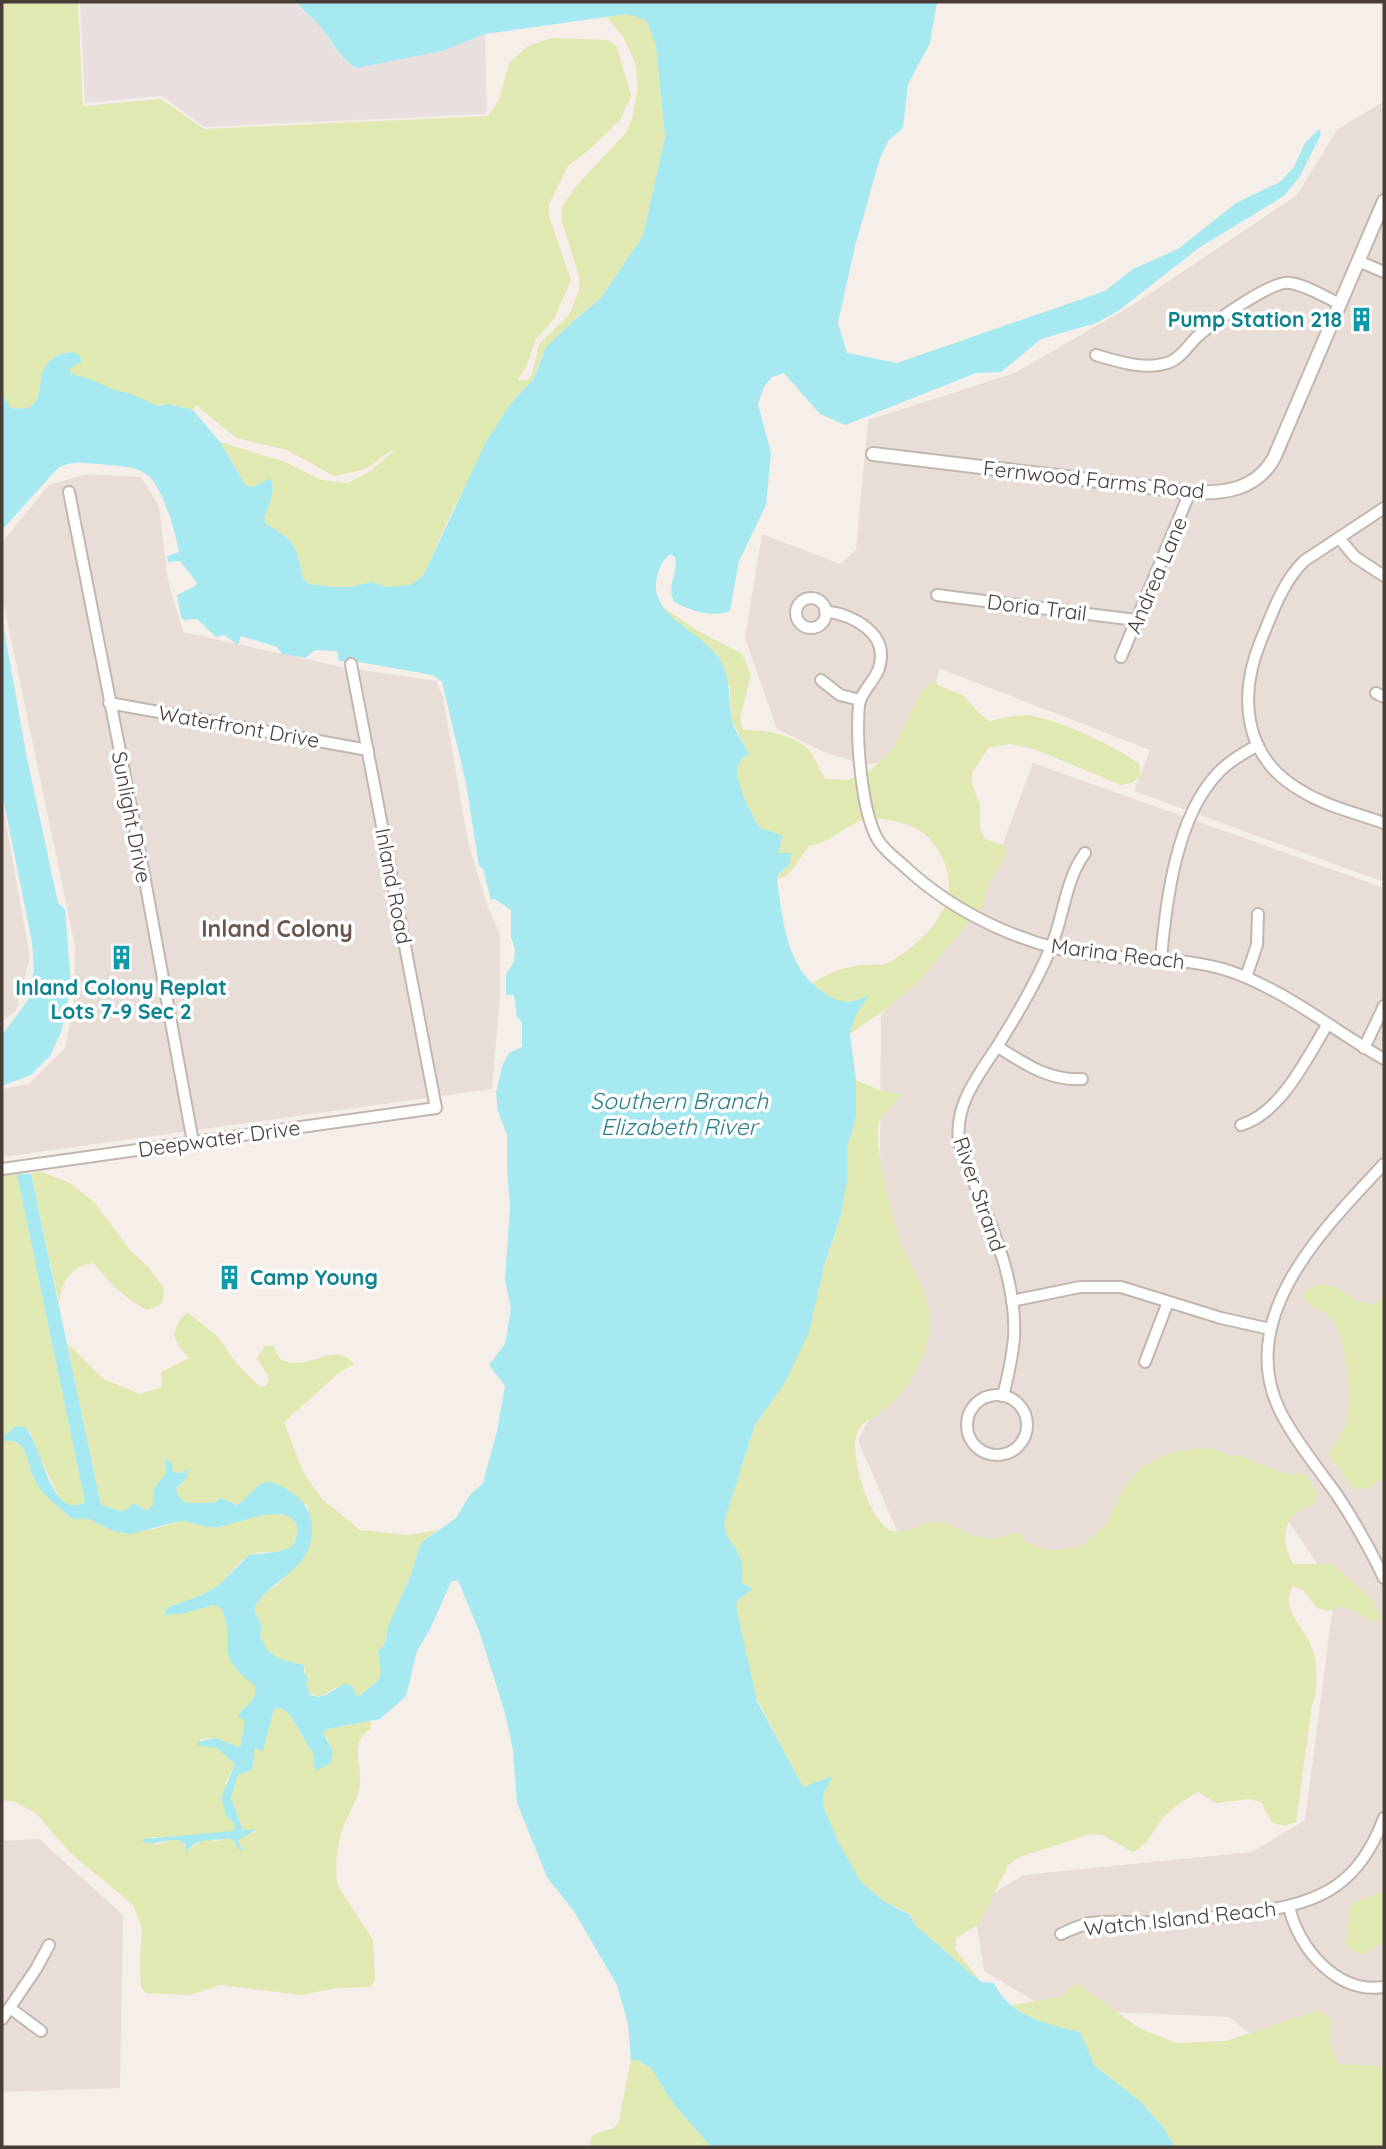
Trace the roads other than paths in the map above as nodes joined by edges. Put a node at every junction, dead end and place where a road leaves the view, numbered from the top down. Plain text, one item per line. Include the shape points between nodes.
1 (1384, 201) edge
2 (1358, 261) junction
3 (1384, 272) edge
4 (1340, 304) junction
5 (1096, 355) dead end
6 (873, 454) dead end
7 (69, 492) dead end
8 (1190, 492) junction
9 (1384, 508) edge
10 (1339, 538) junction
11 (1384, 576) edge
12 (937, 595) dead end
13 (825, 611) dead end
14 (1136, 620) junction
15 (1121, 657) dead end
16 (351, 664) dead end
17 (821, 680) dead end
18 (860, 700) junction
19 (109, 703) junction
20 (1258, 746) junction
21 (368, 750) junction
22 (1384, 823) edge
23 (1085, 853) dead end
24 (1258, 914) dead end
25 (1051, 947) junction
26 (1161, 958) junction
27 (1246, 977) junction
28 (1384, 1006) edge
29 (1327, 1025) junction
30 (998, 1047) junction
31 (1364, 1048) junction
32 (1384, 1059) edge
33 (1082, 1079) dead end
34 (436, 1108) joint
35 (1241, 1125) dead end
36 (193, 1142) junction
37 (1384, 1164) edge
38 (2, 1169) edge
39 (1012, 1301) junction
40 (1168, 1302) junction
41 (1270, 1329) junction
42 (1145, 1362) dead end
43 (1003, 1396) junction
44 (1379, 1556) edge
45 (1384, 1578) edge
46 (1384, 1818) edge
47 (1289, 1907) junction
48 (1061, 1934) dead end
49 (49, 1945) dead end
50 (1384, 1987) edge
51 (9, 2008) junction
52 (2, 2019) edge
53 (41, 2031) dead end

1 - 2 street, Fernwood Farms Road
2 - 3 street
2 - 4 street, Fernwood Farms Road
4 - 5 street via 1282,283 1263,290 1170,362 1132,365
4 - 8 street, Fernwood Farms Road via 1269,467 1258,479 1235,490
6 - 8 street, Fernwood Farms Road
7 - 19 street, Sunlight Drive
8 - 14 street, Andrea Lane
9 - 10 street
10 - 11 street via 1356,557
10 - 20 street via 1293,572 1257,651 1247,693
12 - 14 street, Doria Trail
13 - 18 street, Marina Reach via 862,623 878,645 879,667
14 - 15 street, Andrea Lane
16 - 21 street, Inland Road
17 - 18 street via 840,695
18 - 25 street, Marina Reach via 862,771 879,841 937,892 999,928
19 - 21 street, Waterfront Drive
19 - 36 street, Sunlight Drive
20 - 22 street via 1280,775 1299,790
20 - 26 street via 1222,769 1196,805 1171,881
21 - 34 street, Inland Road
23 - 25 street, River Strand via 1073,872
24 - 27 street via 1257,945
25 - 26 street, Marina Reach via 1102,956
25 - 30 street, River Strand
26 - 27 street, Marina Reach via 1204,964
27 - 29 street, Marina Reach
28 - 31 street
29 - 31 street, Marina Reach
29 - 35 street via 1271,1107
30 - 33 street via 1047,1075
30 - 39 street, River Strand via 965,1097 957,1130 1007,1273
31 - 32 street, Marina Reach
34 - 36 street, Deepwater Drive
36 - 38 street, Deepwater Drive
37 - 41 street via 1289,1281
39 - 40 street via 1096,1285 1122,1287
39 - 43 street, River Strand via 1012,1359
40 - 41 street
40 - 42 street
41 - 44 street via 1267,1356 1276,1402 1290,1430
43 - 43 street via 981,1400 968,1419 968,1434 976,1448 990,1455 1013,1451 1026,1432 1022,1409
44 - 45 street
46 - 47 street, Watch Island Reach via 1367,1855 1343,1881 1314,1899
47 - 48 street, Watch Island Reach via 1201,1919 1091,1923
47 - 50 street via 1304,1944 1323,1966 1351,1984
49 - 51 street
51 - 52 street
51 - 53 street

